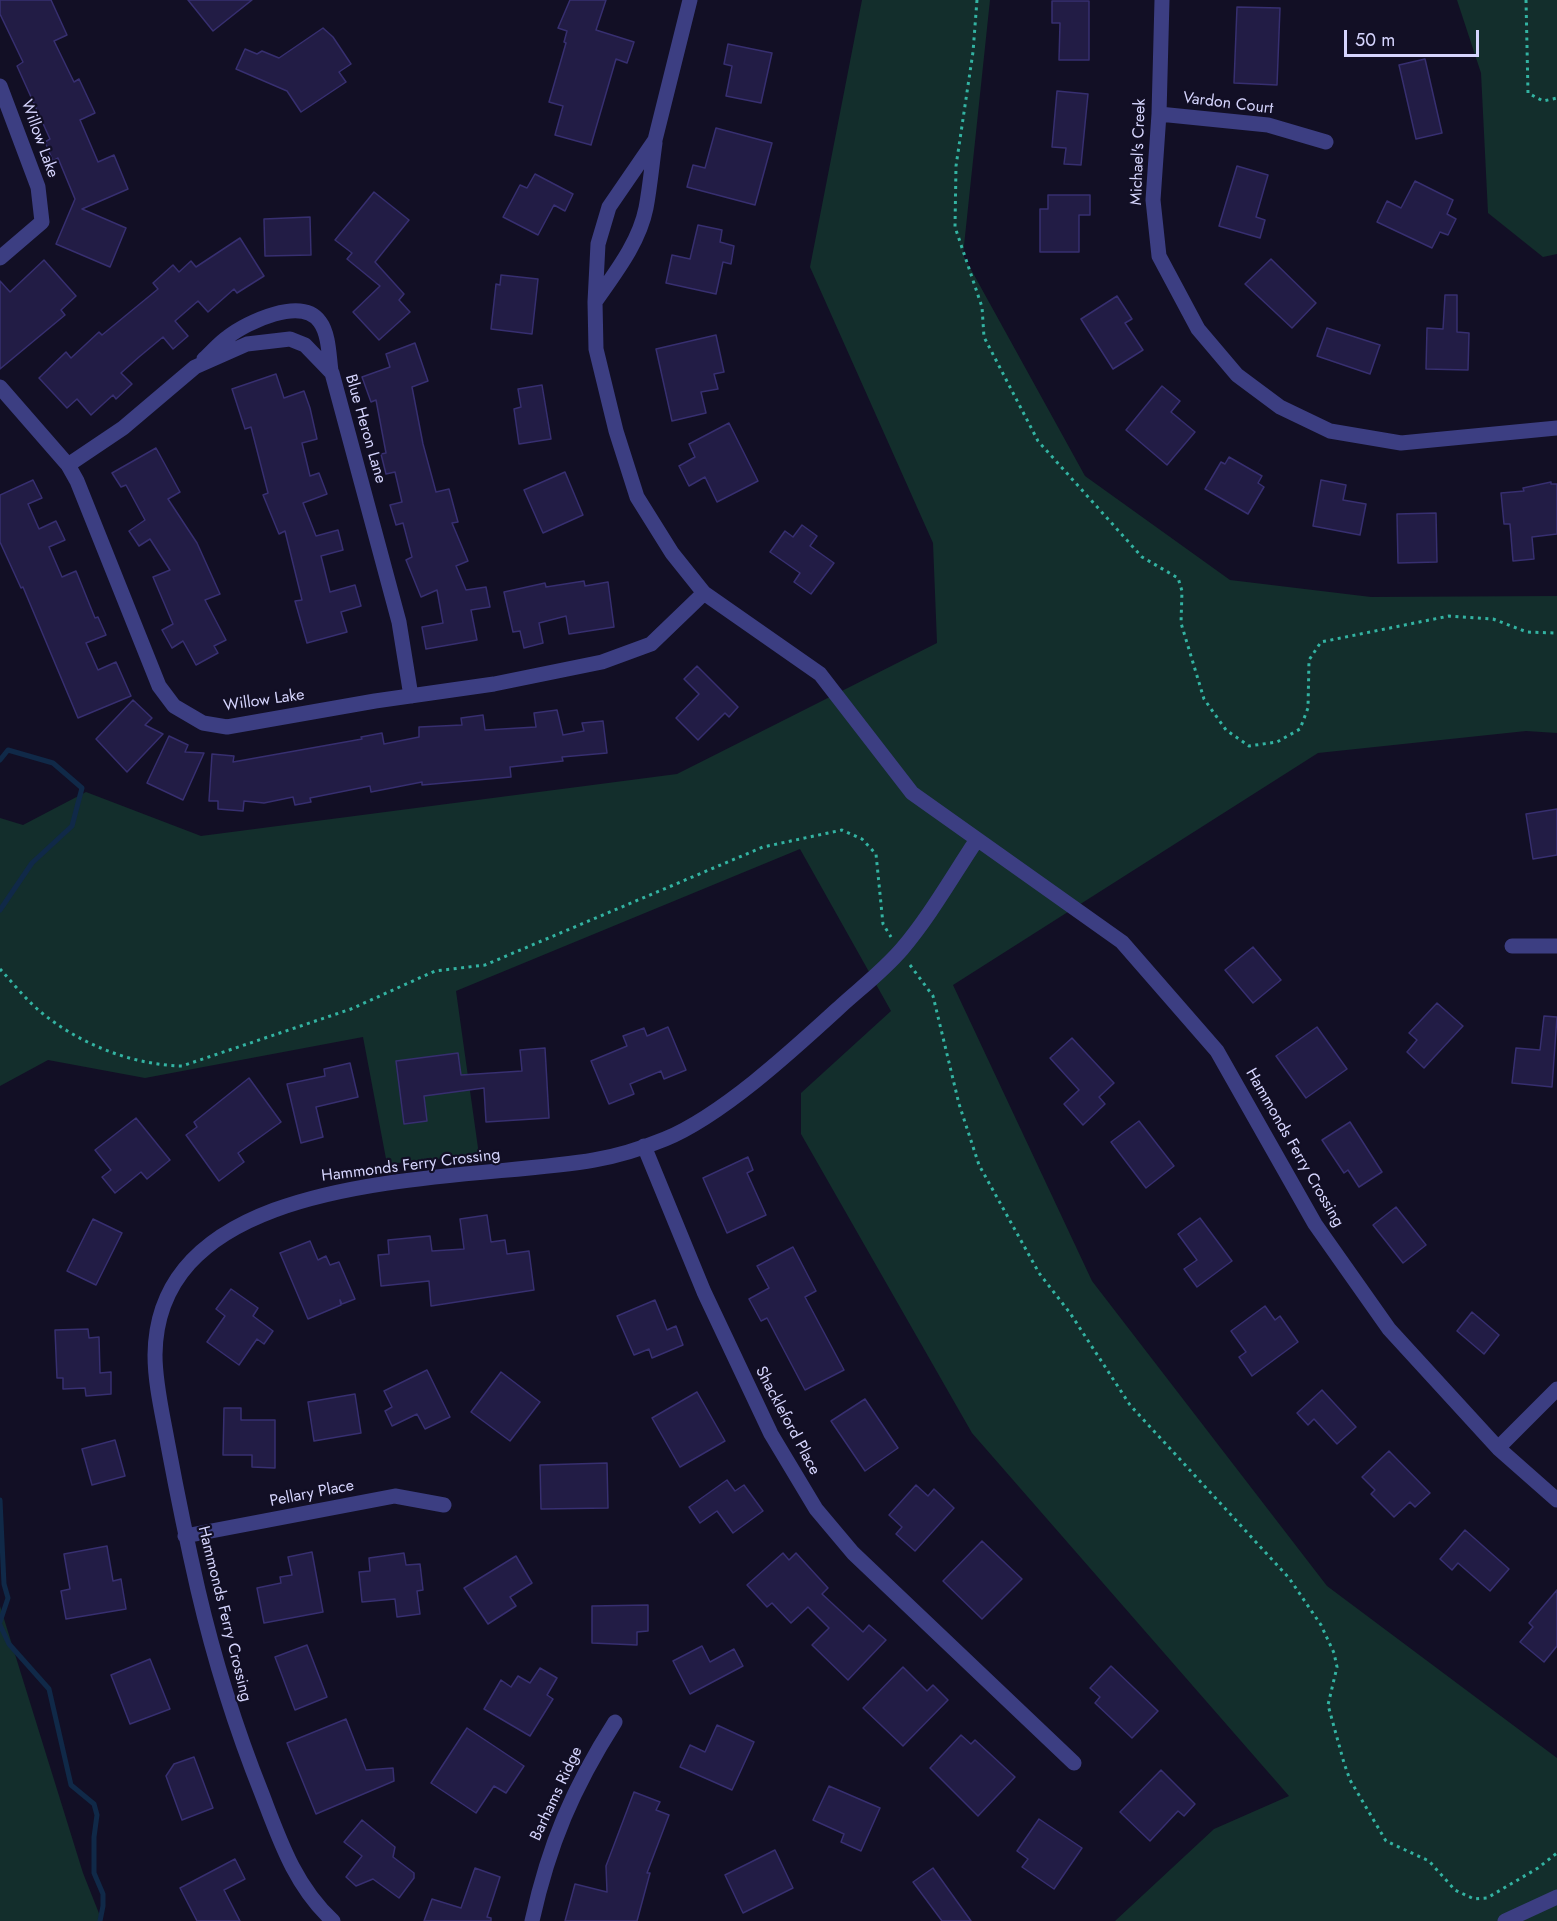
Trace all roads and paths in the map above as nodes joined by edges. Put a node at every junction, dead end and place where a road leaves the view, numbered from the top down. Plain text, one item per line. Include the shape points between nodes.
1 (690, 0) edge
2 (977, 0) edge
3 (1162, 0) edge
4 (1526, 0) edge
5 (0, 86) edge
6 (1557, 98) edge
7 (1159, 114) junction
8 (655, 140) junction
9 (1326, 142) dead end
10 (0, 258) edge
11 (595, 302) junction
12 (195, 367) junction
13 (332, 374) junction
14 (0, 387) edge
15 (1557, 428) edge
16 (68, 465) junction
17 (704, 592) junction
18 (1557, 633) edge
19 (411, 696) junction
20 (976, 841) junction
21 (1512, 946) dead end
22 (1557, 946) edge
23 (900, 952) junction
24 (0, 969) edge
25 (644, 1146) junction
26 (1557, 1389) edge
27 (1498, 1448) junction
28 (1557, 1500) edge
29 (444, 1505) dead end
30 (185, 1536) junction
31 (615, 1722) dead end
32 (1074, 1763) dead end
33 (1557, 1853) edge
34 (1557, 1897) edge
35 (333, 1921) edge
36 (532, 1921) edge
37 (1505, 1921) edge

1 - 8 street, Hammonds Ferry Crossing
2 - 18 path via 956,166 955,227 982,307 984,337 1038,441 1142,557 1178,578 1182,591 1181,623 1204,699 1226,730 1249,746 1277,742 1300,729 1308,708 1309,660 1321,642 1449,616 1493,619 1527,632
3 - 7 street, Michael's Creek
4 - 6 path via 1528,93 1543,101
5 - 10 street, Willow Lake via 38,187 42,222
7 - 9 street, Vardon Court via 1268,125
7 - 15 street, Michael's Creek via 1153,200 1159,256 1198,329 1237,375 1280,407 1330,431 1401,443
8 - 11 street via 640,228 626,257
8 - 11 street, Hammonds Ferry Crossing via 609,207 598,244
11 - 17 street, Hammonds Ferry Crossing via 596,349 637,497 672,553
12 - 13 street, Blue Heron Lane via 247,344 290,339 305,345
12 - 13 street via 227,337 254,321 298,310 321,322
12 - 16 street, Blue Heron Lane via 123,428
13 - 19 street, Blue Heron Lane via 399,622
14 - 16 street, Willow Lake
16 - 19 street, Willow Lake via 159,686 174,706 203,723 227,727
17 - 19 street, Willow Lake via 651,644 602,662
17 - 20 street, Hammonds Ferry Crossing via 820,674 912,793
20 - 23 street, Hammonds Ferry Crossing
20 - 27 street, Hammonds Ferry Crossing via 1122,942 1217,1051 1315,1224 1382,1320
21 - 22 street
23 - 24 path via 883,924 876,854 862,839 834,830 763,847 485,965 435,971 351,1009 182,1066 157,1065 79,1040 40,1012
23 - 25 street, Hammonds Ferry Crossing via 830,1017 718,1108 682,1130
23 - 33 path via 933,996 959,1104 979,1165 1039,1273 1130,1405 1289,1578 1321,1625 1337,1667 1328,1705 1344,1762 1350,1780 1386,1841 1429,1861 1455,1890 1474,1899 1487,1898
25 - 30 street, Hammonds Ferry Crossing via 596,1160 328,1193 239,1224 206,1246 171,1291 158,1329 155,1355
25 - 32 street, Shackleford Place via 708,1302 771,1434 816,1509 853,1553
26 - 27 street
27 - 28 street, Hammonds Ferry Crossing
29 - 30 street, Pellary Place via 395,1496
30 - 35 street, Hammonds Ferry Crossing via 215,1662 237,1731 288,1860 299,1881
31 - 36 street, Barhams Ridge via 552,1842
34 - 37 street

